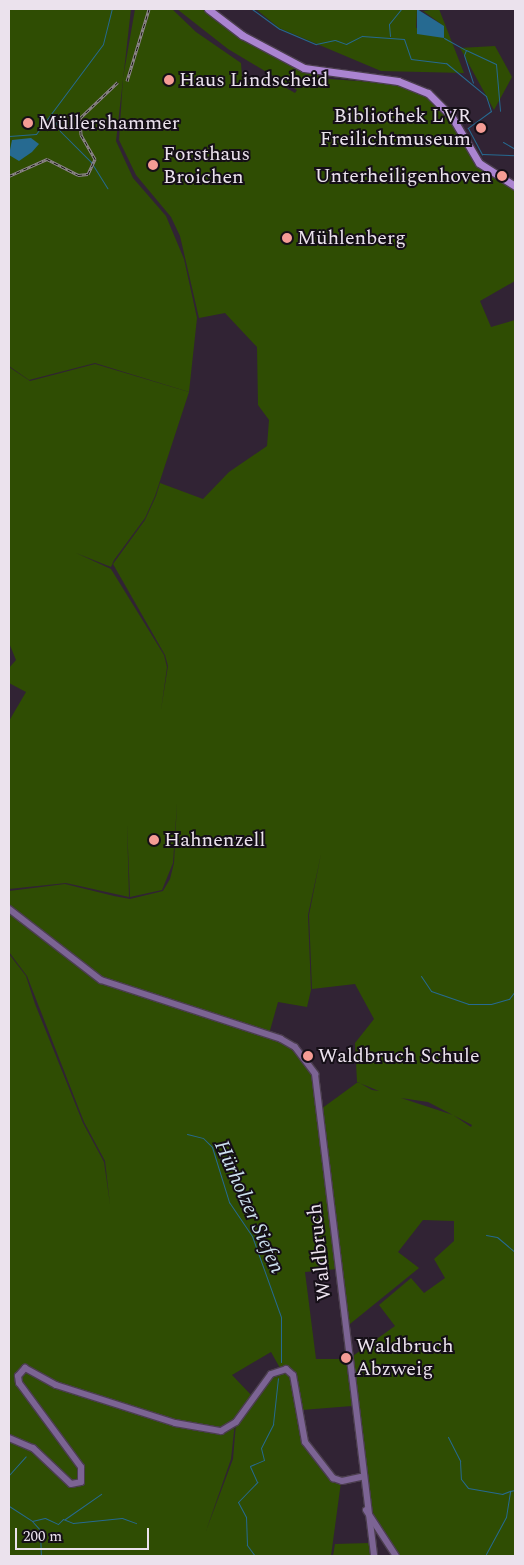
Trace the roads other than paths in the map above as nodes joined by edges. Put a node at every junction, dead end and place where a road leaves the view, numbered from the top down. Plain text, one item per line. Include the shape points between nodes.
1 (208, 9) edge
2 (515, 186) edge
3 (9, 909) edge
4 (9, 1438) edge
5 (361, 1477) junction
6 (366, 1510) junction
7 (374, 1556) edge
8 (396, 1556) edge

1 - 2 main road via 242,35 304,68 398,82 428,93 452,117 479,163
3 - 5 street, Waldbruch via 100,980 281,1039 305,1058 315,1074
4 - 5 street via 33,1448 71,1484 80,1482 80,1467 19,1383 18,1376 25,1368 56,1385 203,1430 221,1430 240,1415 271,1374 286,1369 294,1375 305,1442 333,1478 342,1481
5 - 6 street, Waldbruch
6 - 7 street, Waldbruch
6 - 8 street

